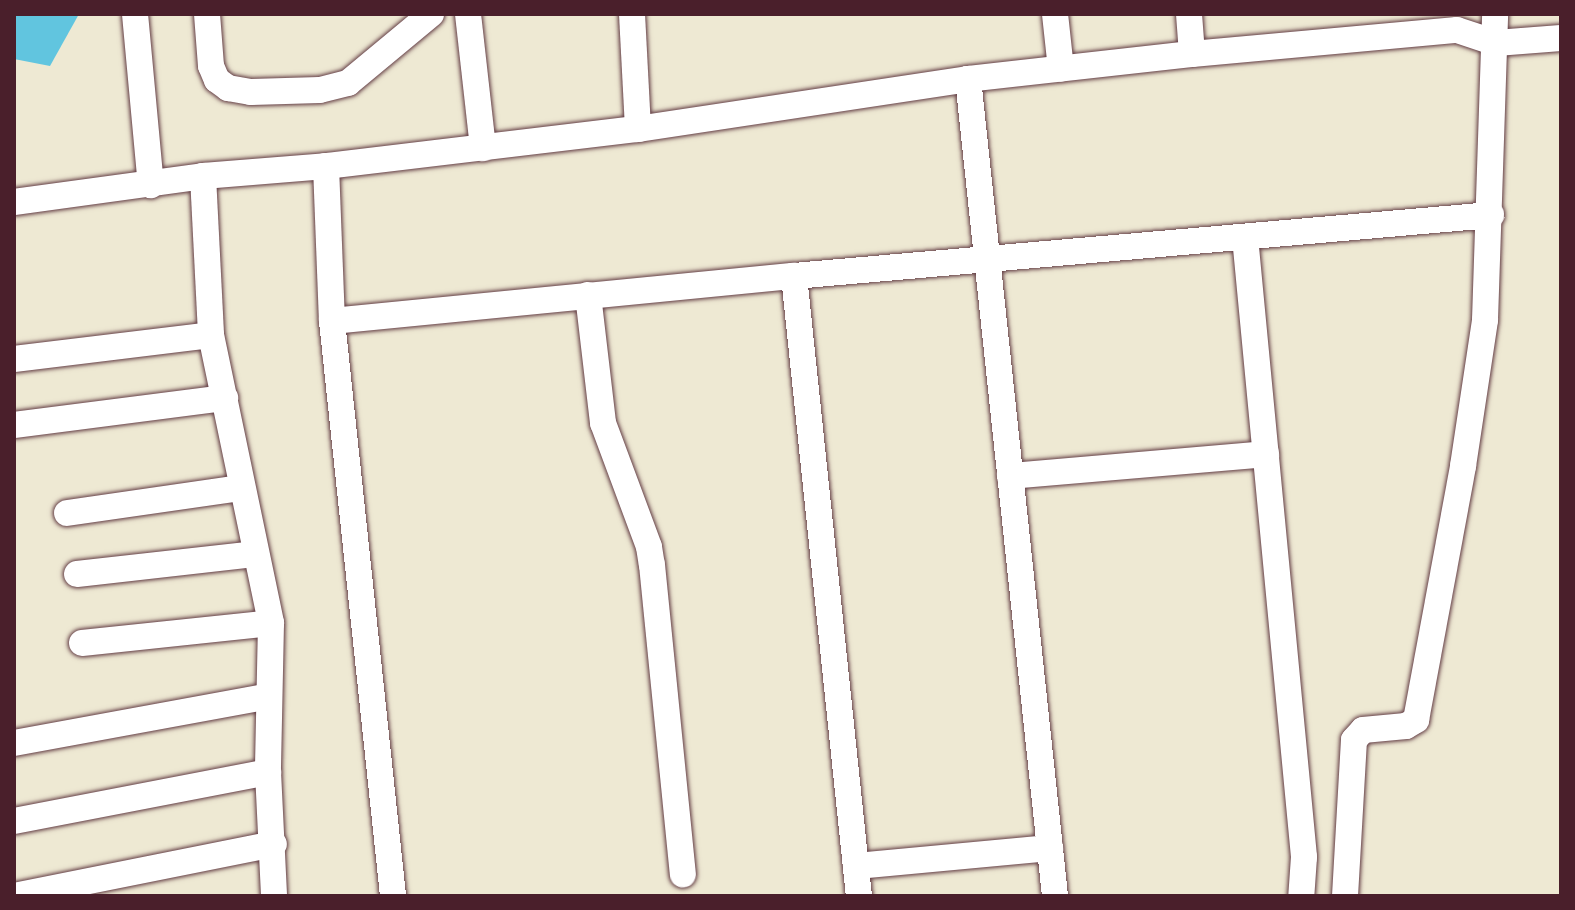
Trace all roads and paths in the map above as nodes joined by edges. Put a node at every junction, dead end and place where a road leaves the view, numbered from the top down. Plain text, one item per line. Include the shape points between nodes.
1 (135, 14) edge
2 (207, 14) edge
3 (431, 14) edge
4 (468, 14) edge
5 (632, 14) edge
6 (1055, 14) edge
7 (1189, 14) edge
8 (1488, 14) edge
9 (1495, 14) edge
10 (1457, 30) junction
11 (1561, 38) edge
12 (1496, 43) junction
13 (1192, 54) junction
14 (1061, 69) junction
15 (968, 79) junction
16 (638, 129) junction
17 (483, 148) junction
18 (326, 166) junction
19 (203, 176) junction
20 (151, 185) junction
21 (14, 202) edge
22 (1491, 215) junction
23 (1245, 237) junction
24 (990, 259) junction
25 (794, 276) junction
26 (588, 295) junction
27 (332, 321) junction
28 (211, 335) junction
29 (14, 359) edge
30 (225, 398) junction
31 (14, 425) edge
32 (1266, 454) junction
33 (1010, 476) junction
34 (241, 488) junction
35 (67, 513) dead end
36 (254, 554) junction
37 (77, 574) dead end
38 (271, 623) junction
39 (82, 643) dead end
40 (269, 696) junction
41 (14, 743) edge
42 (268, 772) junction
43 (14, 821) edge
44 (274, 844) junction
45 (1050, 848) junction
46 (856, 866) junction
47 (683, 874) dead end
48 (14, 896) edge
49 (274, 896) edge
50 (393, 896) edge
51 (859, 896) edge
52 (1055, 896) edge
53 (1301, 896) edge
54 (1345, 896) edge

1 - 20 street
2 - 3 street via 217,80 251,92 320,90 348,83
4 - 17 street
5 - 16 street
6 - 14 street
7 - 13 street
8 - 10 street
9 - 12 street
10 - 12 street
10 - 13 street
11 - 12 street
12 - 22 street
13 - 14 street
14 - 15 street
15 - 16 street
15 - 24 street
16 - 17 street
17 - 18 street
18 - 19 street
18 - 27 street
19 - 20 street
19 - 28 street
20 - 21 street
22 - 23 street
22 - 54 street via 1485,320 1416,720 1406,726 1363,730 1354,740
23 - 24 street
23 - 32 street
24 - 25 street
24 - 33 street
25 - 26 street
25 - 46 street
26 - 27 street
26 - 47 street via 603,423 652,565
27 - 50 street
28 - 29 street
28 - 30 street
30 - 31 street
30 - 34 street
32 - 33 street
32 - 53 street via 1304,857
33 - 45 street
34 - 35 street
34 - 36 street
36 - 37 street
36 - 38 street
38 - 39 street
38 - 40 street
40 - 41 street
40 - 42 street
42 - 43 street
42 - 44 street
44 - 48 street
44 - 49 street
45 - 46 street
45 - 52 street
46 - 51 street

